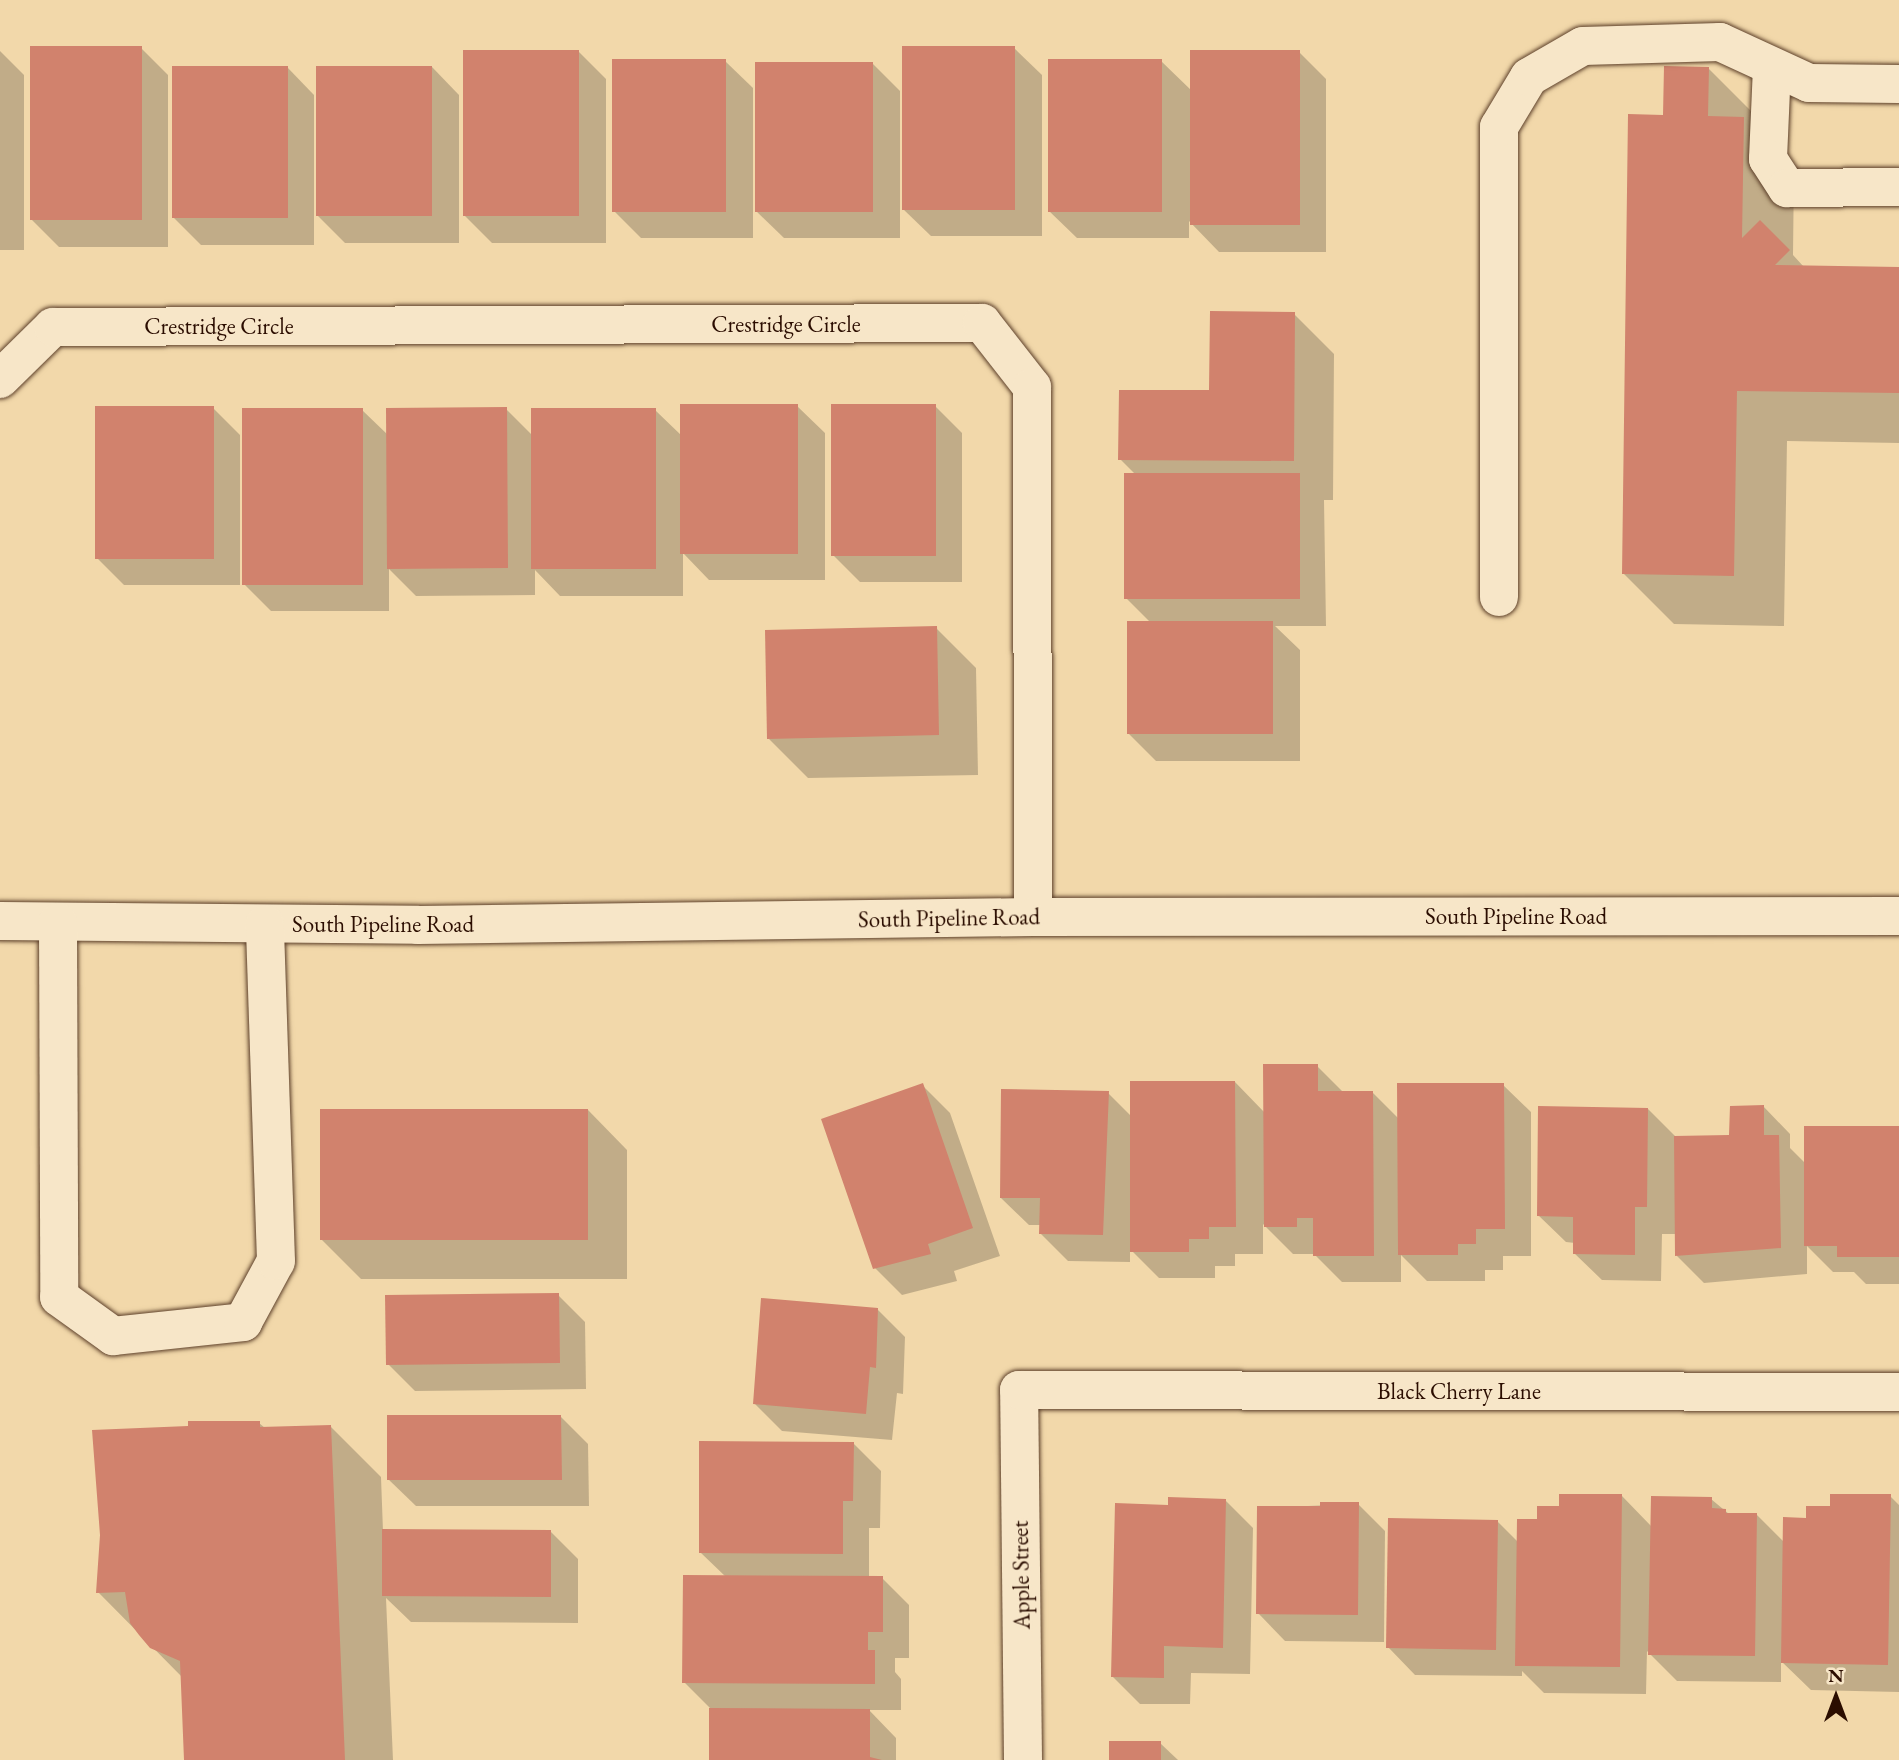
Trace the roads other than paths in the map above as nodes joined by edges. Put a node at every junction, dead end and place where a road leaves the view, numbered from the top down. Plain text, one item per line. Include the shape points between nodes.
1 (1772, 66) junction
2 (1899, 84) edge
3 (1899, 187) edge
4 (0, 379) edge
5 (1499, 597) dead end
6 (1899, 916) edge
7 (1033, 917) junction
8 (0, 921) edge
9 (58, 922) junction
10 (265, 924) junction
11 (1019, 1390) joint
12 (1899, 1392) edge
13 (1023, 1760) edge

1 - 2 street via 1809,83
1 - 3 street via 1768,159 1787,188
1 - 5 street via 1720,42 1583,46 1529,77 1499,127
4 - 7 street, Crestridge Circle via 53,327 982,323 1032,387
6 - 7 street, South Pipeline Road
7 - 10 street, South Pipeline Road
8 - 9 street, South Pipeline Road
9 - 10 street, South Pipeline Road
9 - 10 street via 59,1297 113,1336 243,1322 276,1261
11 - 12 street, Black Cherry Lane
11 - 13 street, Apple Street

